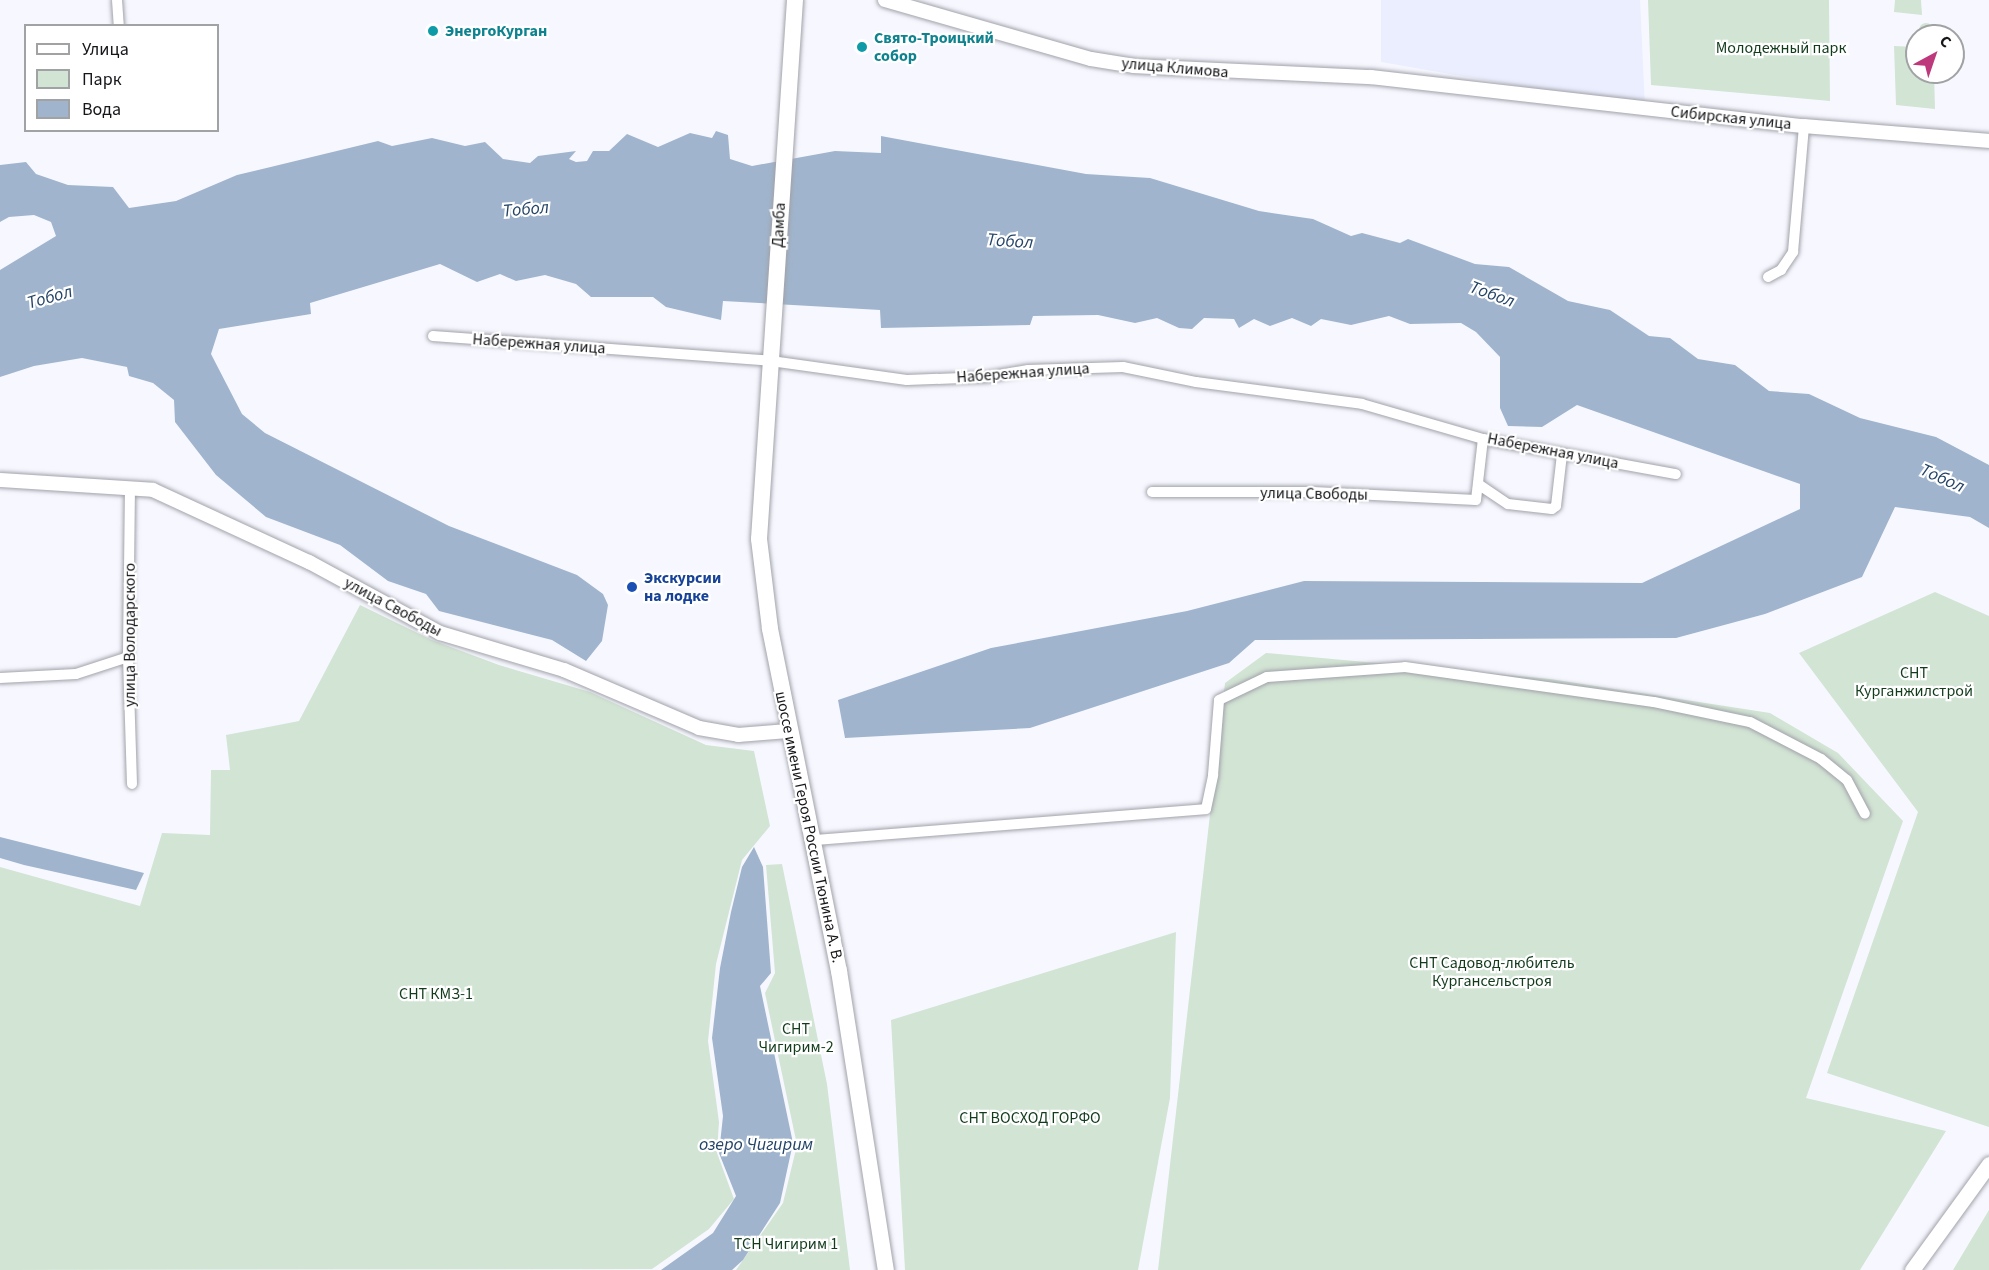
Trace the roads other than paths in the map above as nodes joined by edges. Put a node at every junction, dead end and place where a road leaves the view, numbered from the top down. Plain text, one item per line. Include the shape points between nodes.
1 (117, 0) edge
2 (795, 0) edge
3 (885, 0) edge
4 (119, 24) edge
5 (1473, 90) joint
6 (1804, 126) junction
7 (1989, 141) edge
8 (1768, 277) dead end
9 (433, 336) dead end
10 (771, 361) junction
11 (1483, 439) junction
12 (1562, 454) junction
13 (1676, 474) dead end
14 (0, 480) edge
15 (1478, 484) junction
16 (130, 487) junction
17 (1152, 492) dead end
18 (128, 657) junction
19 (0, 678) edge
20 (788, 731) junction
21 (132, 784) dead end
22 (1865, 814) dead end
23 (814, 840) junction
24 (1989, 1164) edge
25 (886, 1270) edge
26 (1912, 1270) edge

1 - 4 street
2 - 10 main road, Дамба
3 - 5 street, улица Климова via 1091,59 1134,66 1371,77
5 - 6 street, Сибирская улица
6 - 7 street, Сибирская улица
6 - 8 street via 1793,252 1781,270
9 - 10 street, Набережная улица
10 - 11 street, Набережная улица via 907,380 1123,367 1196,382 1362,404
10 - 20 main road, шоссе имени Героя России Тюнина А. В. via 759,539
11 - 12 street, Набережная улица
11 - 15 street
12 - 13 street, Набережная улица
12 - 15 street via 1556,506 1552,509 1508,504
14 - 16 street, улица Свободы
15 - 17 street, улица Свободы via 1476,500 1313,492
16 - 18 street, улица Володарского
16 - 20 street, улица Свободы via 174,496 440,633 564,670 699,728 738,735
18 - 19 street via 76,674
18 - 21 street, улица Володарского
20 - 23 main road, шоссе имени Героя России Тюнина А. В.
22 - 23 street via 1847,780 1821,759 1750,722 1664,704 1405,667 1267,677 1219,700 1206,809
23 - 25 main road, шоссе имени Героя России Тюнина А. В. via 862,1105
24 - 26 main road

